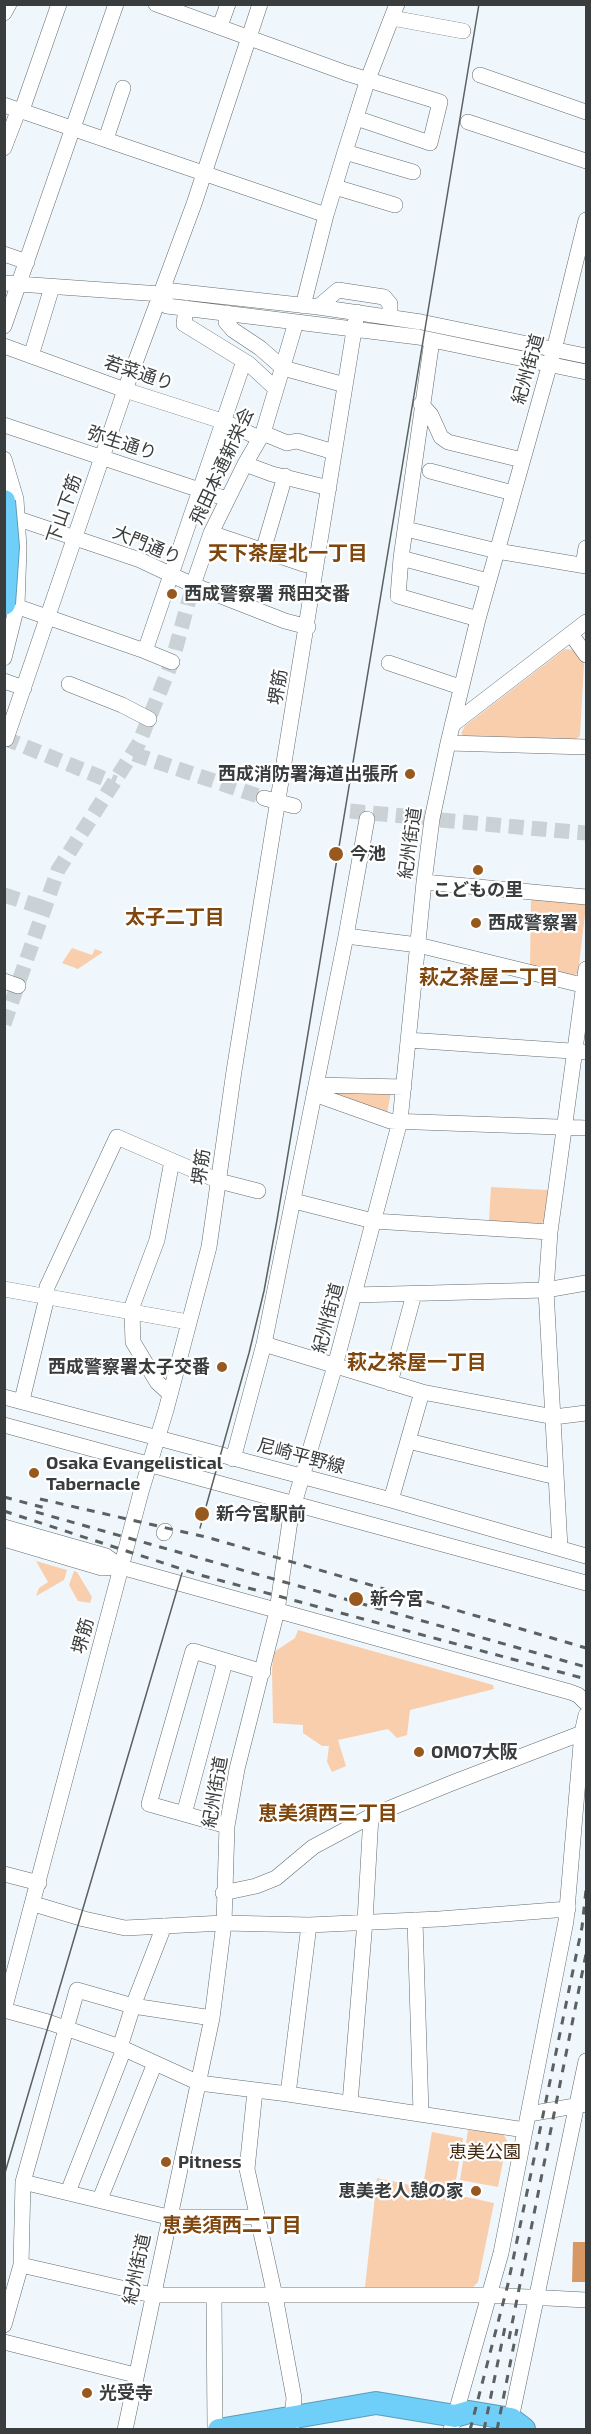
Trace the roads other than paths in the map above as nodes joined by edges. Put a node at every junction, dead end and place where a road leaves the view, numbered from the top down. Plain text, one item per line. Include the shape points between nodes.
1 (9, 4) edge
2 (59, 4) edge
3 (116, 4) edge
4 (156, 4) edge
5 (228, 4) edge
6 (260, 4) edge
7 (395, 11) edge
8 (4, 13) edge
9 (220, 26) junction
10 (463, 31) dead end
11 (248, 38) junction
12 (480, 75) dead end
13 (368, 80) junction
14 (123, 88) dead end
15 (4, 105) edge
16 (22, 110) junction
17 (586, 112) edge
18 (356, 118) junction
19 (468, 122) dead end
20 (73, 128) junction
21 (106, 140) junction
22 (4, 148) edge
23 (345, 152) junction
24 (586, 161) edge
25 (413, 172) dead end
26 (202, 173) junction
27 (335, 187) junction
28 (395, 205) dead end
29 (326, 215) junction
30 (586, 220) edge
31 (4, 254) edge
32 (27, 262) junction
33 (12, 284) edge
34 (52, 287) junction
35 (161, 294) junction
36 (311, 306) junction
37 (186, 308) junction
38 (357, 312) junction
39 (227, 313) junction
40 (390, 316) junction
41 (4, 326) edge
42 (355, 328) junction
43 (294, 329) dead end
44 (432, 340) junction
45 (4, 346) edge
46 (31, 356) junction
47 (586, 356) edge
48 (552, 357) junction
49 (244, 361) junction
50 (283, 368) junction
51 (586, 372) edge
52 (345, 385) junction
53 (276, 389) junction
54 (125, 390) junction
55 (421, 404) junction
56 (225, 422) junction
57 (4, 425) edge
58 (261, 435) junction
59 (334, 452) junction
60 (102, 458) junction
61 (4, 459) edge
62 (522, 460) junction
63 (244, 464) junction
64 (430, 471) dead end
65 (285, 476) junction
66 (329, 488) junction
67 (201, 490) junction
68 (513, 494) junction
69 (227, 499) junction
70 (9, 511) edge
71 (406, 529) junction
72 (211, 533) junction
73 (75, 537) junction
74 (586, 548) edge
75 (263, 551) junction
76 (497, 551) junction
77 (401, 558) junction
78 (585, 566) edge
79 (316, 567) junction
80 (170, 575) junction
81 (488, 582) junction
82 (193, 585) junction
83 (8, 604) edge
84 (47, 618) junction
85 (478, 619) junction
86 (586, 622) edge
87 (308, 627) junction
88 (571, 634) junction
89 (145, 651) junction
90 (586, 655) edge
91 (4, 658) edge
92 (172, 662) dead end
93 (389, 663) dead end
94 (4, 681) edge
95 (69, 684) dead end
96 (460, 687) junction
97 (24, 688) junction
98 (150, 719) dead end
99 (452, 725) junction
100 (6, 739) dead end
101 (448, 743) junction
102 (586, 747) edge
103 (271, 800) junction
104 (294, 806) dead end
105 (367, 819) dead end
106 (424, 882) junction
107 (586, 897) edge
108 (346, 936) junction
109 (418, 945) junction
110 (586, 969) edge
111 (585, 986) edge
112 (408, 1040) junction
113 (580, 1052) edge
114 (404, 1087) junction
115 (315, 1090) junction
116 (400, 1121) junction
117 (564, 1127) junction
118 (586, 1128) edge
119 (172, 1161) junction
120 (219, 1181) junction
121 (258, 1191) dead end
122 (294, 1200) junction
123 (373, 1221) junction
124 (550, 1232) junction
125 (586, 1283) edge
126 (4, 1289) edge
127 (546, 1290) junction
128 (414, 1294) junction
129 (354, 1295) junction
130 (47, 1297) junction
131 (132, 1312) junction
132 (188, 1322) junction
133 (264, 1344) junction
134 (335, 1366) junction
135 (390, 1383) junction
136 (422, 1392) junction
137 (170, 1394) junction
138 (9, 1397) edge
139 (586, 1413) edge
140 (554, 1417) junction
141 (4, 1425) edge
142 (158, 1438) junction
143 (408, 1441) junction
144 (233, 1459) junction
145 (150, 1465) junction
146 (556, 1477) junction
147 (303, 1478) junction
148 (391, 1500) junction
149 (295, 1503) junction
150 (4, 1527) edge
151 (4, 1539) edge
152 (560, 1548) junction
153 (586, 1556) edge
154 (121, 1567) junction
155 (586, 1583) edge
156 (277, 1611) junction
157 (225, 1662) junction
158 (263, 1672) junction
159 (586, 1703) edge
160 (586, 1715) edge
161 (582, 1733) junction
162 (184, 1814) junction
163 (371, 1816) junction
164 (227, 1826) junction
165 (580, 1838) edge
166 (4, 1874) edge
167 (32, 1881) junction
168 (223, 1893) junction
169 (34, 1904) junction
170 (568, 1909) junction
171 (415, 1920) junction
172 (365, 1921) junction
173 (224, 1923) junction
174 (309, 1925) junction
175 (164, 1926) junction
176 (133, 2006) junction
177 (4, 2010) edge
178 (212, 2018) junction
179 (66, 2028) junction
180 (122, 2048) junction
181 (586, 2061) edge
182 (155, 2063) junction
183 (199, 2083) junction
184 (255, 2091) junction
185 (288, 2094) junction
186 (350, 2103) junction
187 (582, 2104) edge
188 (421, 2113) junction
189 (529, 2114) junction
190 (525, 2130) junction
191 (23, 2182) junction
192 (68, 2192) junction
193 (100, 2199) junction
194 (168, 2217) junction
195 (257, 2217) junction
196 (21, 2265) junction
197 (152, 2295) junction
198 (489, 2295) junction
199 (214, 2296) junction
200 (275, 2296) junction
201 (537, 2296) junction
202 (586, 2300) edge
203 (4, 2325) edge
204 (4, 2342) edge
205 (135, 2375) junction
206 (292, 2423) edge
207 (453, 2423) edge
208 (515, 2427) edge
209 (125, 2430) edge
210 (217, 2430) edge

1 - 8 street
2 - 16 street
3 - 20 street
4 - 9 street
5 - 9 street
6 - 11 street, 下山下筋
7 - 10 street
7 - 13 street
9 - 11 street
11 - 13 street
11 - 26 street, 下山下筋
12 - 17 street
13 - 18 street
13 - 18 street via 440,102 430,143
14 - 21 street
15 - 16 street
16 - 20 street
16 - 22 street
18 - 23 street
19 - 24 street
20 - 21 street
20 - 32 street
21 - 26 street
23 - 25 street
23 - 27 street
26 - 29 street
26 - 35 street, 下山下筋
27 - 28 street
27 - 29 street
29 - 36 street via 317,250
30 - 48 street, 紀州街道
31 - 32 street
32 - 33 street
33 - 34 street
33 - 41 street
34 - 35 street
34 - 46 street
35 - 36 street via 173,291
35 - 37 street via 167,306
35 - 54 street, 下山下筋
36 - 38 street
36 - 40 street via 338,290 384,297 390,304
37 - 39 street
37 - 49 street via 184,324
38 - 40 street
38 - 42 street, 堺筋
39 - 42 street
39 - 50 street via 226,322 233,330
40 - 48 street
42 - 44 street
42 - 52 street, 堺筋
43 - 50 street, 飛田本通新栄会
44 - 48 street
44 - 55 street
45 - 46 street, 若菜通り
46 - 54 street, 若菜通り
47 - 48 street
48 - 51 street
48 - 62 street, 紀州街道
49 - 53 street
49 - 56 street
50 - 52 street
50 - 53 street, 飛田本通新栄会
52 - 59 street, 堺筋
53 - 58 street, 飛田本通新栄会
54 - 56 street, 若菜通り
54 - 60 street, 下山下筋
55 - 62 street via 448,442
55 - 71 street
56 - 58 street, 若菜通り
56 - 67 street
57 - 60 street, 弥生通り
58 - 59 street, 若菜通り
58 - 63 street, 飛田本通新栄会
59 - 66 street, 堺筋
60 - 67 street, 弥生通り
60 - 73 street, 下山下筋
61 - 70 street via 14,490
62 - 68 street, 紀州街道
63 - 65 street
63 - 69 street, 飛田本通新栄会
64 - 68 street
65 - 66 street
65 - 75 street
66 - 79 street, 堺筋
67 - 69 street, 弥生通り
67 - 80 street
68 - 76 street, 紀州街道
69 - 72 street, 飛田本通新栄会
70 - 73 street, 大門通り
70 - 83 highway, bridge
71 - 76 street
71 - 77 street
72 - 75 street
72 - 82 street, 飛田本通新栄会
73 - 80 street, 大門通り
73 - 84 street, 下山下筋
74 - 78 street
75 - 79 street
76 - 78 street
76 - 81 street, 紀州街道
77 - 81 street
77 - 85 street via 398,596
79 - 87 street, 堺筋
80 - 82 street, 大門通り
80 - 89 street
81 - 85 street, 紀州街道
82 - 87 street, 大門通り
83 - 84 street
83 - 91 street
84 - 89 street
84 - 97 street, 下山下筋
85 - 96 street, 紀州街道
86 - 88 street
87 - 103 street, 堺筋
88 - 90 street
88 - 99 street
89 - 92 street
93 - 96 street
94 - 97 street
95 - 98 street
96 - 99 street, 紀州街道
97 - 100 street, 下山下筋
99 - 101 street, 紀州街道
101 - 102 street
101 - 106 street, 紀州街道
103 - 104 street
103 - 120 street, 堺筋
105 - 108 street
106 - 107 street
106 - 109 street, 紀州街道
108 - 109 street
108 - 115 street
109 - 111 street
109 - 112 street, 紀州街道
110 - 111 street
111 - 113 street
112 - 113 street
112 - 114 street, 紀州街道
113 - 117 street
114 - 115 street
114 - 116 street, 紀州街道
115 - 116 street via 390,1121
115 - 122 street
116 - 117 street
116 - 123 street, 紀州街道
117 - 118 street
117 - 124 street
119 - 120 street
119 - 130 street via 117,1137 47,1287
119 - 131 street via 157,1240
120 - 121 street
120 - 132 street, 堺筋 via 209,1247
122 - 123 street
122 - 133 street
123 - 124 street
123 - 129 street, 紀州街道
124 - 127 street
125 - 127 street
126 - 130 street
127 - 128 street
127 - 140 street
128 - 129 street
128 - 135 street
129 - 134 street, 紀州街道
130 - 131 street
130 - 138 street
131 - 132 street
131 - 137 street via 134,1342 157,1382
132 - 137 street, 堺筋
133 - 134 street
133 - 144 street
134 - 135 street
134 - 147 street, 紀州街道
135 - 136 street
136 - 140 street
136 - 143 street
137 - 142 street, 堺筋
138 - 142 street, 尼崎平野線
139 - 140 street
140 - 146 street
141 - 145 street
142 - 144 street, 尼崎平野線
142 - 145 street, 堺筋
143 - 146 street
143 - 148 street
144 - 147 street, 尼崎平野線
145 - 149 street
145 - 154 street, 堺筋
146 - 152 street
147 - 148 street, 尼崎平野線
147 - 149 street, 紀州街道
148 - 152 street, 尼崎平野線
149 - 155 street
149 - 156 street, 紀州街道
150 - 154 street via 106,1556
151 - 154 street via 102,1568
152 - 153 street, 尼崎平野線
154 - 156 street
154 - 167 street, 堺筋
156 - 158 street, 紀州街道
156 - 159 street via 570,1692
157 - 158 street
157 - 162 street
157 - 162 street via 193,1651 149,1804
158 - 164 street, 紀州街道 via 237,1769
160 - 161 street
161 - 163 street
161 - 165 street
162 - 164 street
163 - 168 street via 313,1847 276,1878
163 - 172 street
164 - 168 street, 紀州街道
165 - 170 street
166 - 167 street
167 - 169 street, 堺筋
168 - 173 street, 紀州街道
169 - 175 street via 125,1928
169 - 177 street, 堺筋
170 - 171 street
170 - 189 street
171 - 172 street
171 - 188 street
172 - 174 street
172 - 186 street
173 - 174 street
173 - 175 street
173 - 178 street, 紀州街道
174 - 185 street
175 - 176 street
176 - 178 street
176 - 179 street via 77,1990
176 - 180 street
177 - 179 street
178 - 183 street, 紀州街道
179 - 180 street
179 - 191 street
180 - 182 street
180 - 192 street
181 - 187 street
182 - 183 street
182 - 193 street
183 - 184 street
183 - 194 street, 紀州街道
184 - 185 street
184 - 195 street via 247,2169
185 - 186 street
186 - 188 street
187 - 189 street
187 - 201 street
188 - 190 street
189 - 190 street
190 - 198 street
191 - 192 street
191 - 196 street
192 - 193 street
193 - 194 street
194 - 195 street
194 - 197 street, 紀州街道
195 - 200 street
196 - 197 street
196 - 203 street
197 - 199 street
197 - 205 street, 紀州街道
198 - 200 street
198 - 201 street
198 - 207 street
199 - 200 street
199 - 210 street
200 - 206 street via 294,2398
201 - 202 street
201 - 208 street
204 - 205 street
205 - 209 street, 紀州街道
206 - 207 highway via 376,2403
206 - 210 highway
207 - 208 highway via 469,2412

